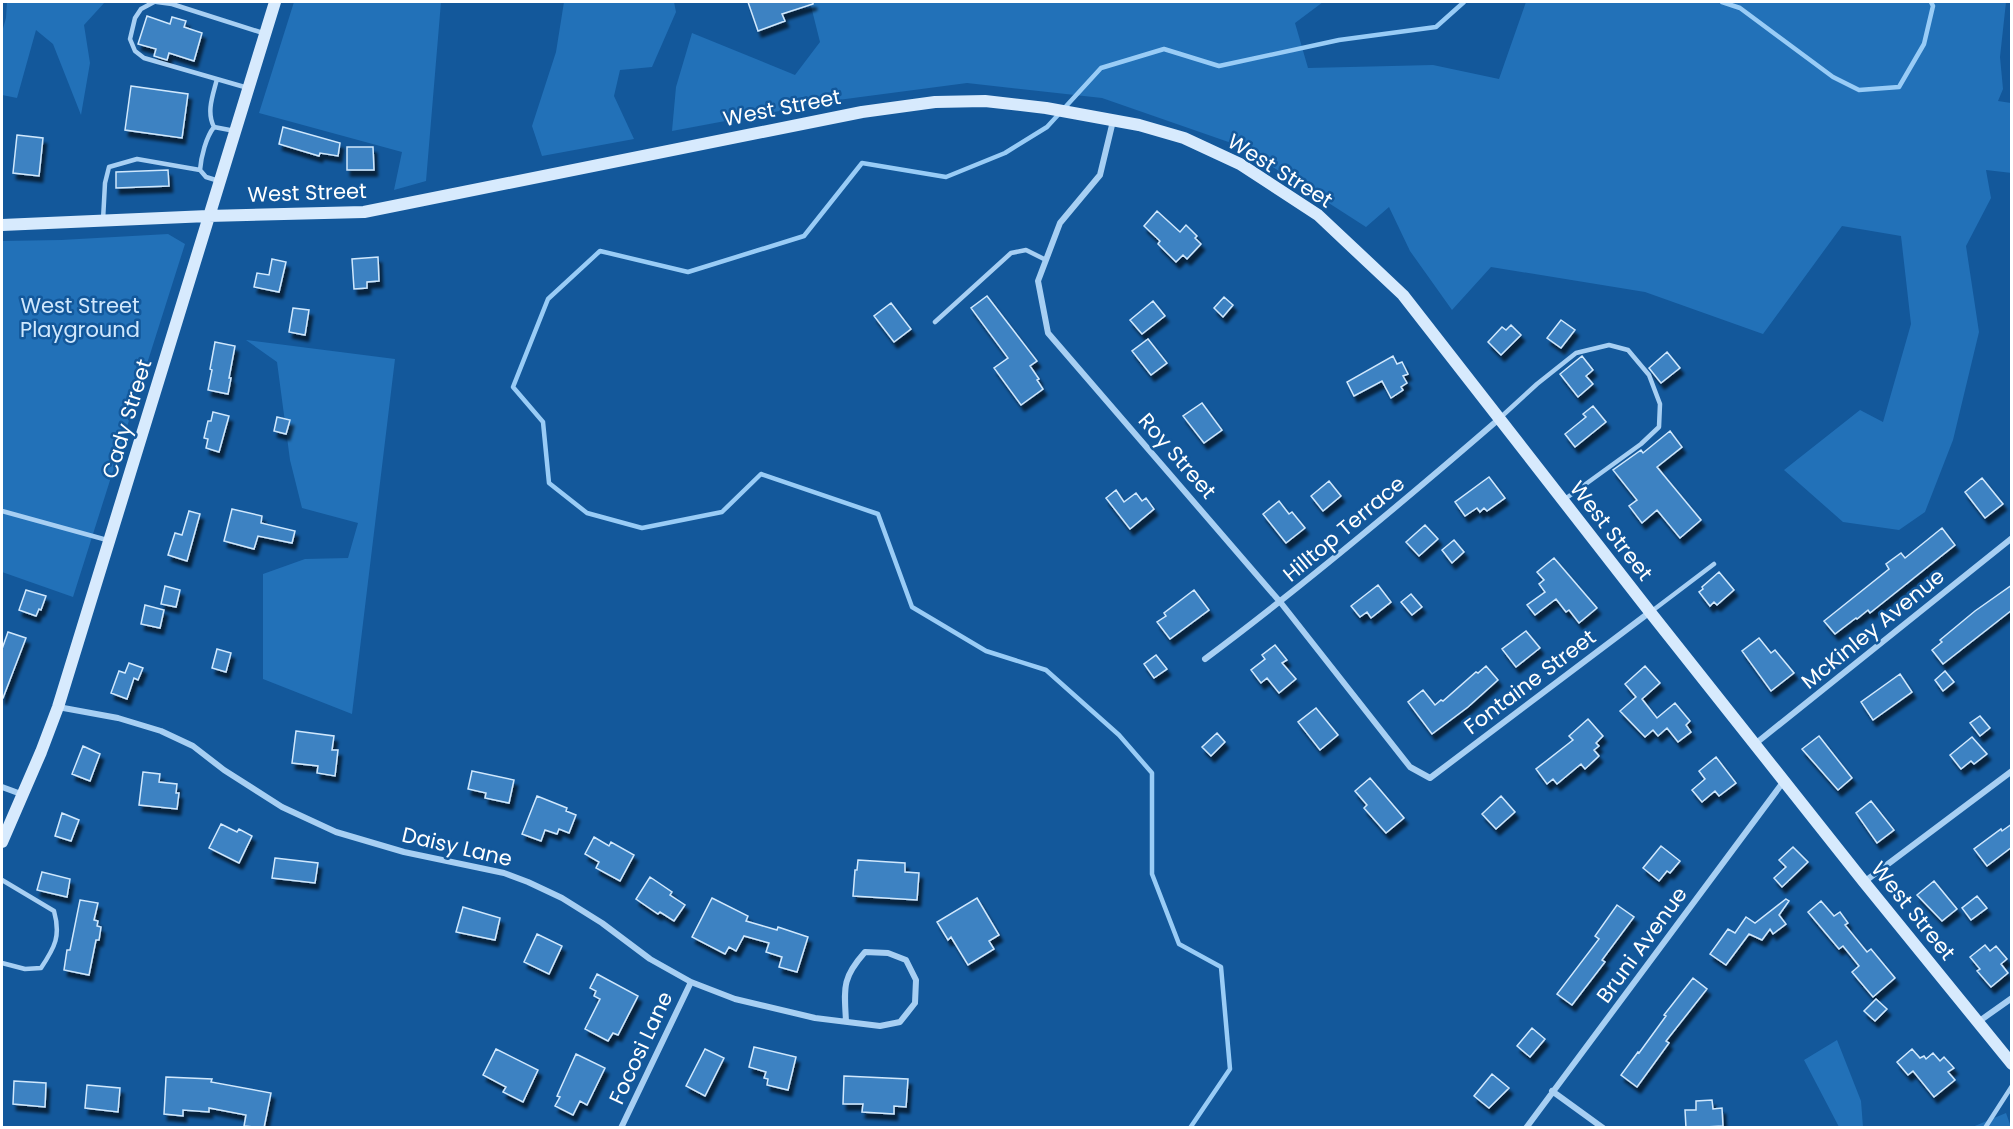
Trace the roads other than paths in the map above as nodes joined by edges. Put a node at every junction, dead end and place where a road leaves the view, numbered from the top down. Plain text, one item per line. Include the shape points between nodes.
1 (155, 2) edge
2 (275, 2) edge
3 (265, 34) junction
4 (217, 79) junction
5 (248, 88) junction
6 (1113, 120) junction
7 (214, 127) junction
8 (235, 131) junction
9 (200, 170) junction
10 (219, 181) junction
11 (208, 216) junction
12 (103, 220) junction
13 (2, 225) edge
14 (1046, 260) junction
15 (935, 322) dead end
16 (1499, 419) junction
17 (1563, 501) junction
18 (2, 511) edge
19 (2012, 538) edge
20 (110, 540) junction
21 (1714, 564) dead end
22 (1281, 603) junction
23 (1650, 612) junction
24 (1205, 659) dead end
25 (58, 707) junction
26 (1755, 745) junction
27 (2012, 771) edge
28 (1430, 778) joint
29 (1784, 781) junction
30 (2, 787) edge
31 (21, 794) junction
32 (2, 842) edge
33 (2, 880) edge
34 (1864, 882) junction
35 (2, 963) edge
36 (691, 982) junction
37 (2012, 998) edge
38 (846, 1021) junction
39 (1978, 1023) junction
40 (2012, 1064) edge
41 (2012, 1086) edge
42 (1552, 1091) junction
43 (621, 1128) edge
44 (1527, 1128) edge
45 (1603, 1128) edge
46 (1985, 1128) edge

1 - 3 lane
1 - 4 lane via 141,9 135,18 130,39 135,51 144,58
2 - 3 main road, Cady Street
3 - 5 main road, Cady Street
4 - 5 lane
4 - 7 lane via 210,119
5 - 8 main road, Cady Street
6 - 11 main road, West Street via 986,101 935,102 862,112 364,212
6 - 14 street, Roy Street via 1100,175 1060,223
6 - 16 main road, West Street via 1184,138 1240,164 1318,215 1403,294
7 - 8 lane
7 - 9 lane
8 - 10 main road, Cady Street
9 - 10 lane via 206,177
9 - 12 lane via 137,159 109,167
10 - 11 main road, Cady Street
11 - 12 main road, West Street
11 - 20 main road, Cady Street
12 - 13 main road, West Street
14 - 15 lane via 1026,250 1011,253
14 - 22 street, Roy Street via 1038,281 1048,333
16 - 17 main road, West Street
16 - 17 lane via 1576,353 1609,345 1628,350 1649,375 1660,404 1659,427
16 - 22 street, Hilltop Terrace
17 - 23 main road, West Street
18 - 20 lane
19 - 26 street, McKinley Avenue
20 - 25 main road, Cady Street
21 - 23 lane
22 - 24 street, Hilltop Terrace
22 - 28 street, Roy Street via 1410,767
23 - 26 main road, West Street
23 - 28 street, Fontaine Street
25 - 31 main road, Cady Street
25 - 36 street, Daisy Lane via 161,731 193,746 282,807 336,832 528,882 562,898 650,959
26 - 29 main road, West Street
27 - 34 street
29 - 34 main road, West Street
29 - 42 street, Bruni Avenue
30 - 31 street
31 - 32 main road, Cady Street
33 - 35 lane via 54,911 58,926 53,950 41,968 25,969
34 - 39 main road, West Street
36 - 38 street, Daisy Lane via 735,999 815,1018
36 - 43 street, Focosi Lane
37 - 39 street
38 - 38 street, Daisy Lane via 880,1026 900,1022 915,1003 916,980 906,960 888,953 865,952 851,968 844,991
39 - 40 main road, West Street
41 - 46 lane
42 - 44 street, Bruni Avenue
42 - 45 street

